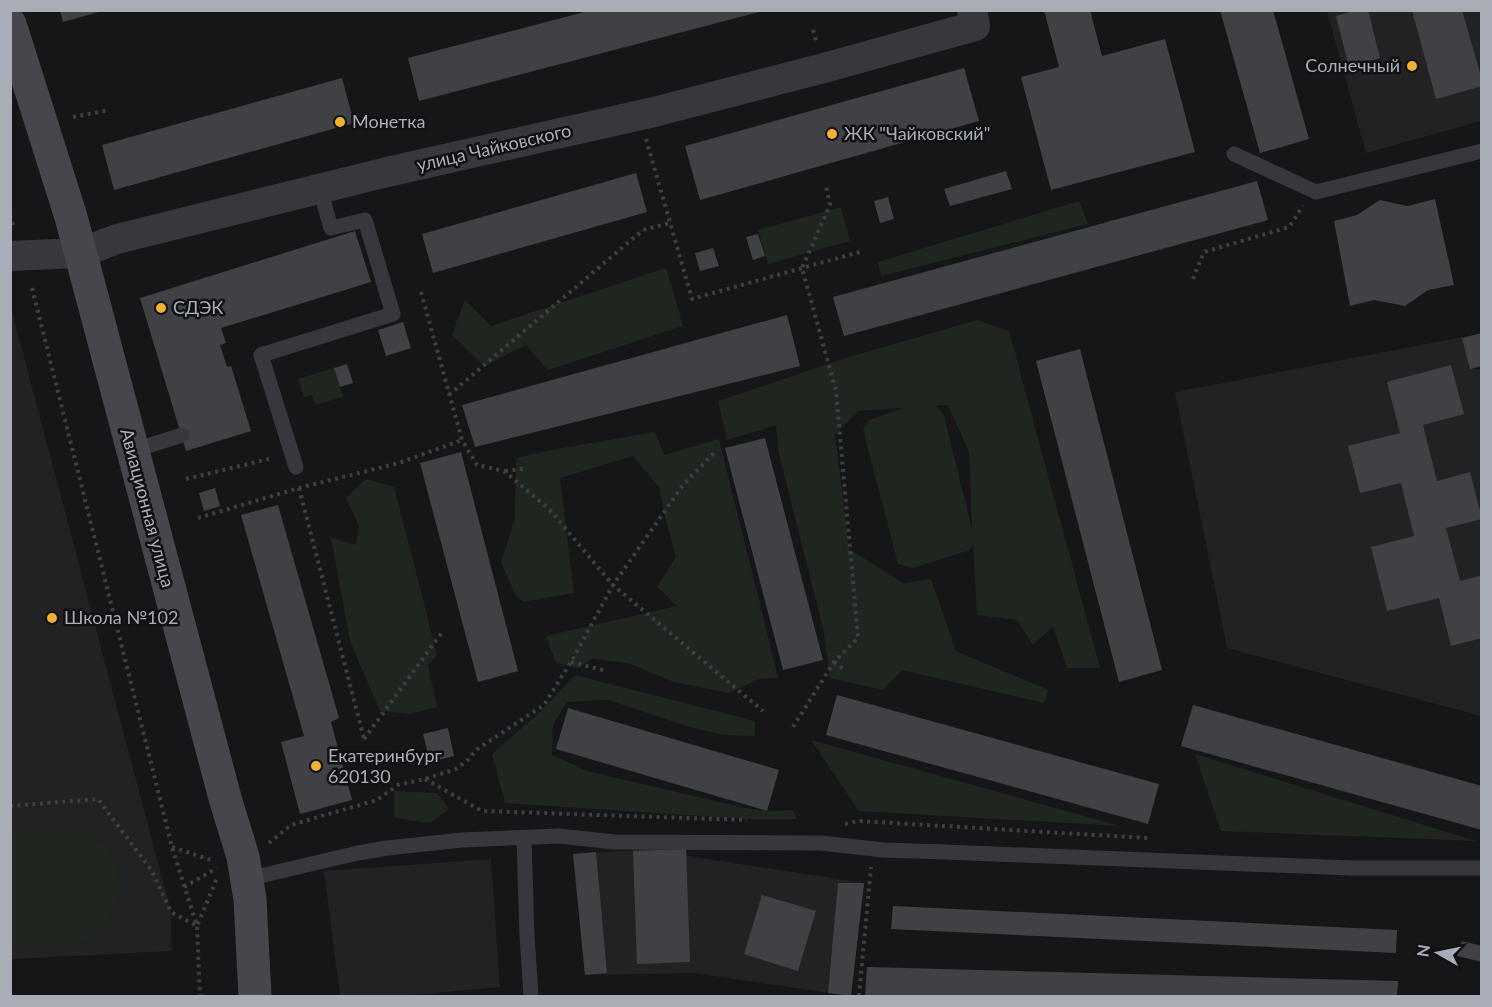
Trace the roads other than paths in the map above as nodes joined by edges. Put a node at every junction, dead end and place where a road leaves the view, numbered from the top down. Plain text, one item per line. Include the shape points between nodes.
1 (974, 18) edge
2 (10, 24) edge
3 (1482, 151) edge
4 (1234, 154) dead end
5 (320, 189) junction
6 (12, 242) edge
7 (80, 253) junction
8 (182, 435) dead end
9 (132, 451) junction
10 (296, 467) dead end
11 (524, 838) junction
12 (1482, 868) edge
13 (235, 871) junction
14 (255, 996) edge
15 (531, 996) edge

1 - 5 street, улица Чайковского via 824,69
2 - 7 street, Авиационная улица
3 - 4 lane via 1317,192
5 - 7 street, улица Чайковского via 117,239
5 - 10 lane via 332,233 365,220 393,314 261,355
6 - 7 street, улица Чайковского
7 - 9 street, Авиационная улица
8 - 9 lane
9 - 13 street, Авиационная улица
11 - 12 lane via 821,843 1351,868
11 - 13 lane via 387,848
11 - 15 lane
13 - 14 street, Авиационная улица via 250,899

